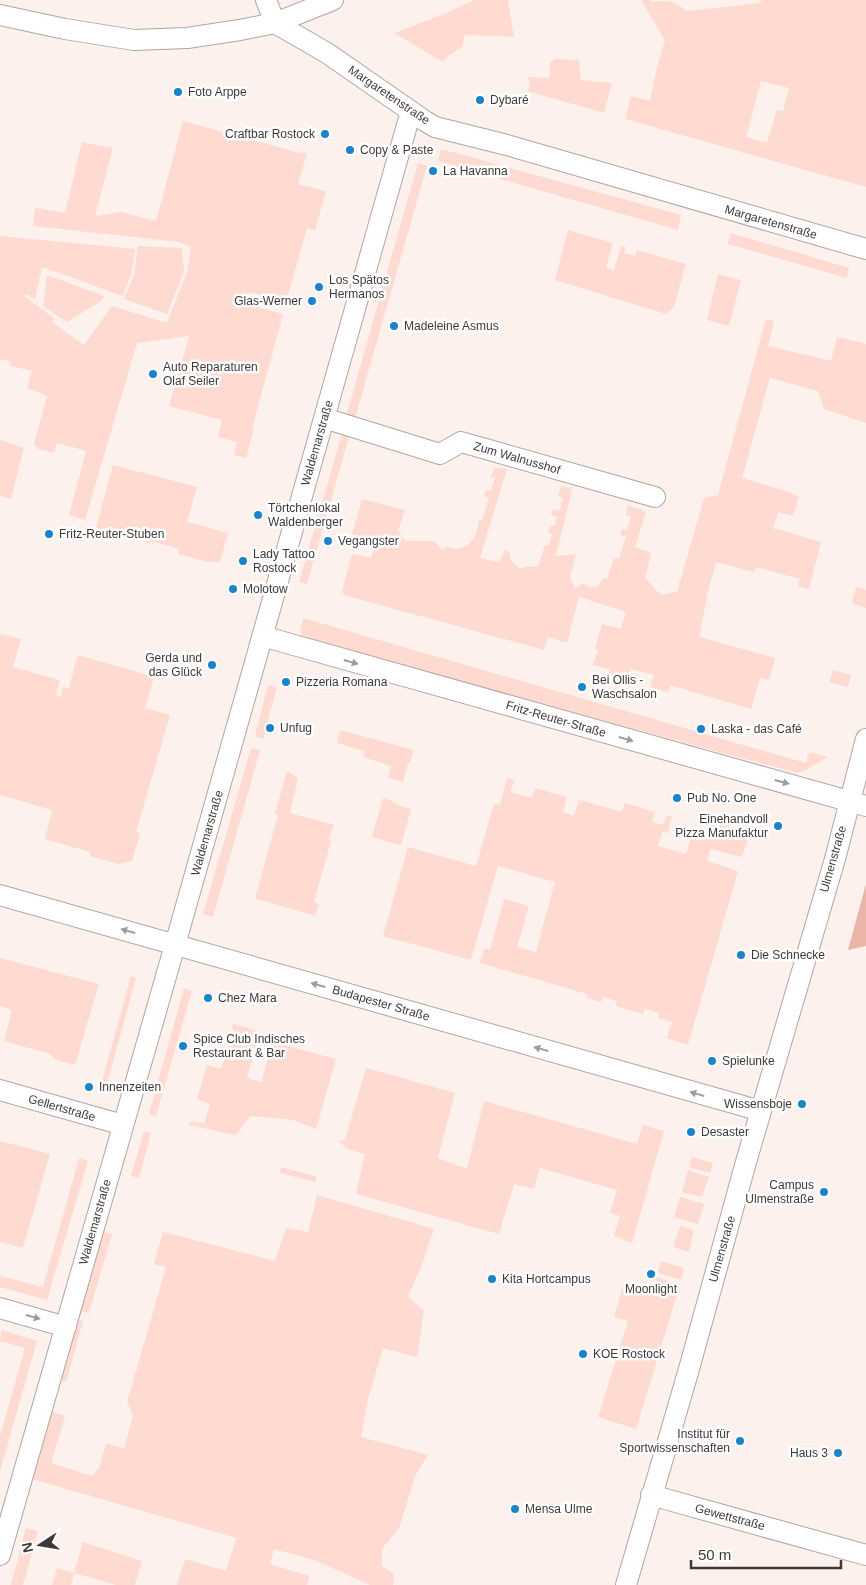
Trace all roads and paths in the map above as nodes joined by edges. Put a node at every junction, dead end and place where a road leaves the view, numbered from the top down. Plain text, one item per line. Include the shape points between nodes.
1 (266, 0) edge
2 (333, 0) edge
3 (6, 11) edge
4 (275, 23) junction
5 (411, 110) junction
6 (866, 249) edge
7 (324, 418) junction
8 (655, 497) dead end
9 (262, 636) junction
10 (866, 739) edge
11 (858, 803) edge
12 (0, 895) edge
13 (175, 945) junction
14 (0, 1090) edge
15 (761, 1111) junction
16 (123, 1125) junction
17 (0, 1308) edge
18 (66, 1327) junction
19 (652, 1495) junction
20 (0, 1555) edge
21 (866, 1555) edge
22 (626, 1585) edge

1 - 4 street
2 - 4 street
3 - 4 street via 65,29 134,40 187,38
4 - 5 street, Margaretenstraße via 327,53
5 - 6 street, Margaretenstraße via 435,126
5 - 7 street, Waldemarstraße
7 - 8 street, Zum Walnusshof via 440,454 461,442
7 - 9 street, Waldemarstraße
9 -> 11 street, Fritz-Reuter-Straße
9 - 13 street, Waldemarstraße
10 - 11 street, Ulmenstraße
11 - 15 street, Ulmenstraße via 835,859 816,919
13 -> 12 street, Budapester Straße
15 -> 13 street, Budapester Straße
13 - 16 street, Waldemarstraße
14 - 16 street, Gellertstraße
15 - 19 street, Ulmenstraße
16 - 18 street, Waldemarstraße
17 -> 18 street
18 - 20 street, Waldemarstraße
19 - 21 street, Gewettstraße
19 - 22 street, Ulmenstraße

